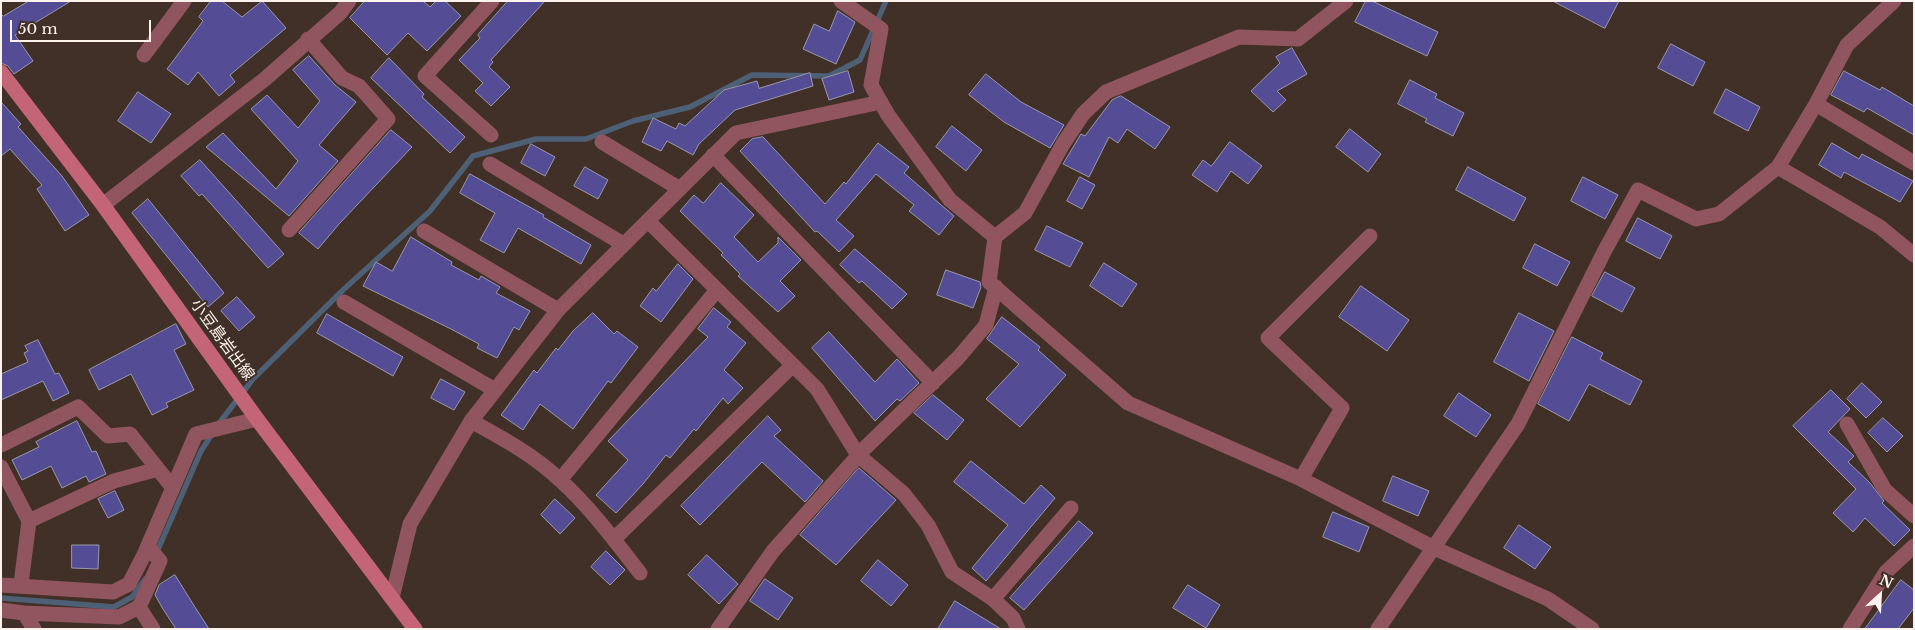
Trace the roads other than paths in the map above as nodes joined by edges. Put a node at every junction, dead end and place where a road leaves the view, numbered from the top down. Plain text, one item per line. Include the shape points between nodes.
1 (184, 1) edge
2 (349, 1) edge
3 (492, 1) edge
4 (841, 1) edge
5 (1346, 1) edge
6 (1894, 1) edge
7 (308, 39) junction
8 (144, 55) dead end
9 (1, 72) edge
10 (881, 102) junction
11 (1816, 104) junction
12 (491, 135) dead end
13 (602, 142) dead end
14 (713, 155) junction
15 (1914, 163) edge
16 (490, 164) dead end
17 (1778, 166) junction
18 (680, 189) junction
19 (102, 205) junction
20 (648, 221) junction
21 (290, 230) dead end
22 (424, 231) dead end
23 (1370, 236) dead end
24 (996, 237) junction
25 (623, 244) junction
26 (1914, 255) edge
27 (996, 287) junction
28 (717, 290) junction
29 (344, 302) dead end
30 (558, 310) junction
31 (792, 365) junction
32 (933, 383) junction
33 (495, 390) junction
34 (257, 419) junction
35 (471, 421) junction
36 (1847, 424) dead end
37 (1, 445) edge
38 (858, 456) junction
39 (1, 467) edge
40 (158, 469) junction
41 (560, 480) junction
42 (1301, 480) junction
43 (173, 488) junction
44 (1070, 508) dead end
45 (1914, 516) edge
46 (29, 521) junction
47 (614, 538) junction
48 (1914, 546) edge
49 (148, 547) junction
50 (1434, 548) junction
51 (640, 573) dead end
52 (21, 584) junction
53 (1, 585) edge
54 (392, 598) junction
55 (993, 599) junction
56 (139, 607) junction
57 (1, 610) edge
58 (24, 613) junction
59 (34, 629) edge
60 (153, 629) edge
61 (415, 629) edge
62 (718, 629) edge
63 (1018, 629) edge
64 (1378, 629) edge
65 (1592, 629) edge
66 (1850, 629) edge

1 - 8 street
2 - 7 street via 340,13
3 - 12 street via 425,76
4 - 10 street via 881,29 871,85
5 - 24 street via 1298,39 1239,37 1106,92 1084,114 1063,144 1025,213
6 - 11 street via 1847,45
7 - 19 street via 265,79
7 - 21 street via 342,78 358,86 388,119
9 - 19 main road, 小豆島岩出線
10 - 14 street via 736,133
10 - 24 street via 950,200
11 - 15 street
11 - 17 street
13 - 18 street
14 - 18 street
14 - 32 street
16 - 25 street
17 - 26 street via 1880,227
17 - 50 street via 1719,214 1696,219 1638,190 1518,424
18 - 20 street
19 - 34 main road, 小豆島岩出線
20 - 25 street
20 - 28 street
22 - 30 street
23 - 42 street via 1268,338 1342,408
24 - 27 street via 989,282
25 - 30 street
27 - 32 street via 986,325
27 - 42 street via 1128,403
28 - 31 street
28 - 41 street
29 - 33 street
30 - 33 street
31 - 38 street via 817,389
31 - 47 street
32 - 38 street
33 - 35 street
34 - 43 street via 196,434
34 - 54 main road, 小豆島岩出線
35 - 41 street via 513,444
35 - 54 street via 410,524
36 - 45 street via 1885,490
37 - 40 street via 78,407 108,436 130,434
38 - 55 street via 904,494 928,525 952,572
38 - 62 street via 773,551
39 - 46 street
40 - 43 street
40 - 46 street via 114,481
41 - 47 street
42 - 50 street
43 - 49 street
44 - 55 street
46 - 52 street
47 - 51 street
48 - 66 street via 1886,572
49 - 52 street via 129,584 113,592
49 - 56 street via 160,562
50 - 64 street
50 - 65 street via 1548,599
52 - 53 street
54 - 61 main road, 小豆島岩出線
55 - 63 street via 1013,618
56 - 58 street via 119,617
56 - 60 street
57 - 58 street
58 - 59 street

